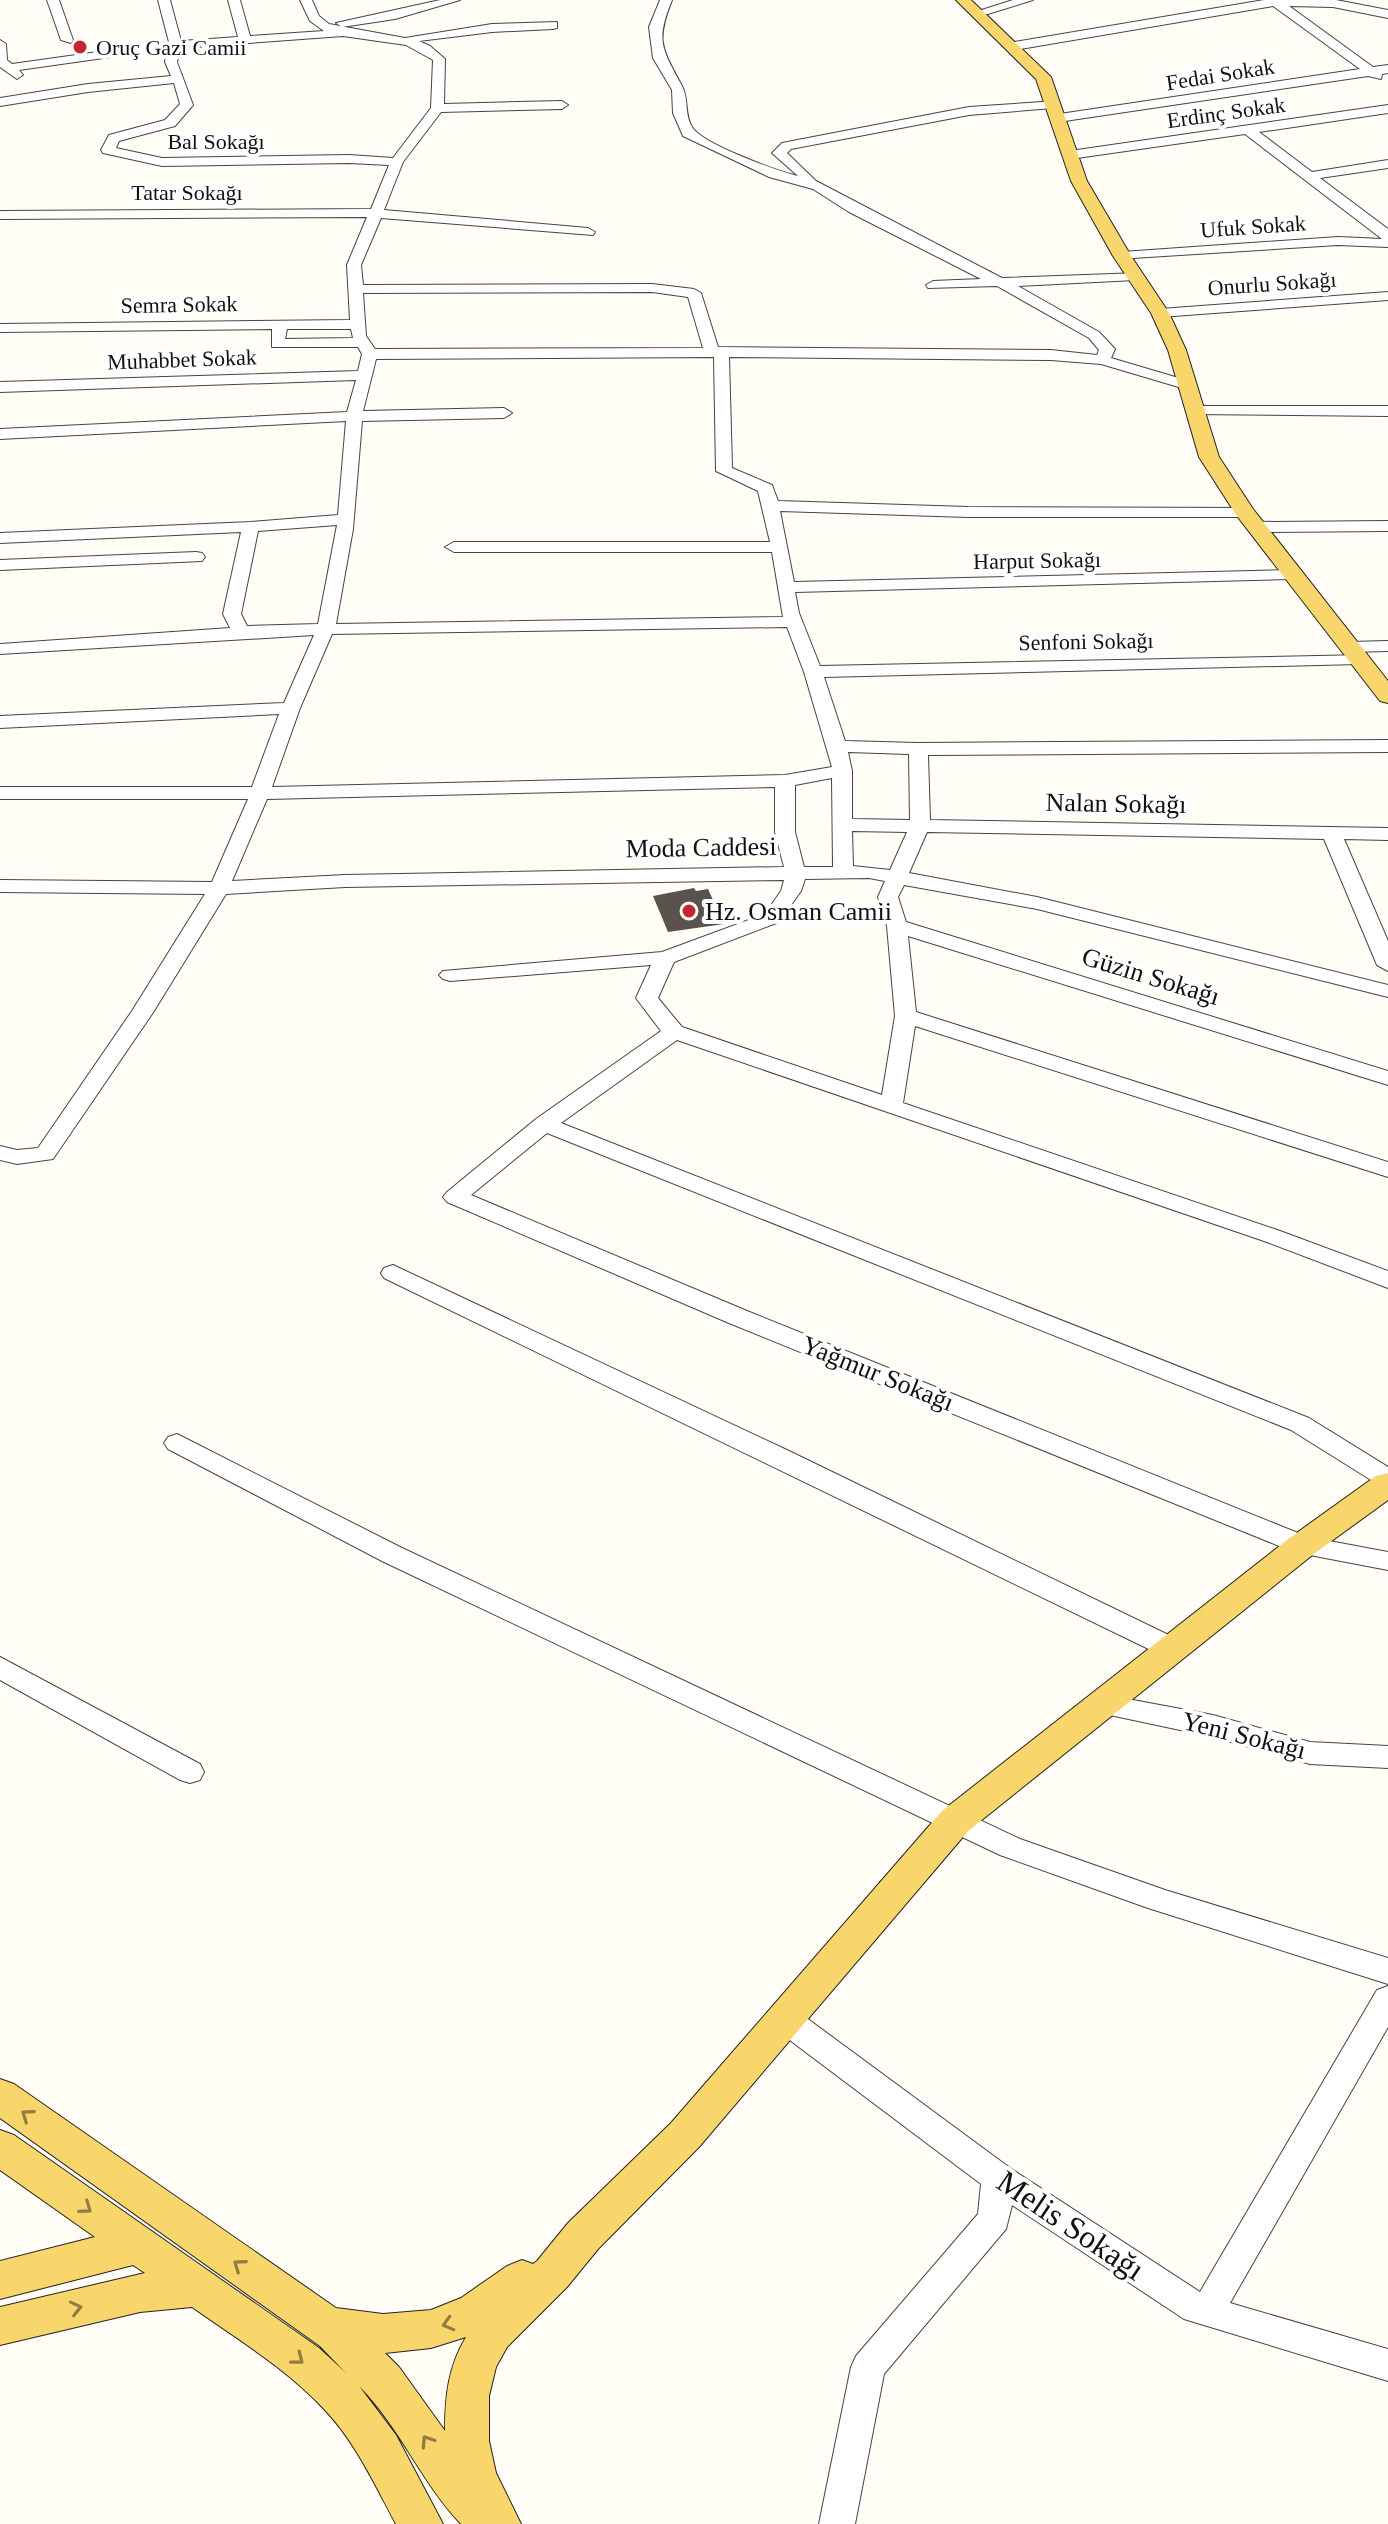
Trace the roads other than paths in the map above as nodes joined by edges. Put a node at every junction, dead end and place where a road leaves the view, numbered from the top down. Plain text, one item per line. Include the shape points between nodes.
1 (53, 0) edge
2 (164, 0) edge
3 (234, 0) edge
4 (306, 0) edge
5 (384, 0) edge
6 (454, 0) edge
7 (666, 0) edge
8 (1027, 0) edge
9 (1273, 1) edge
10 (970, 7) edge
11 (399, 14) junction
12 (1388, 14) edge
13 (553, 25) dead end
14 (324, 26) junction
15 (344, 33) junction
16 (245, 39) junction
17 (67, 40) dead end
18 (404, 40) junction
19 (0, 44) edge
20 (176, 44) junction
21 (1014, 46) junction
22 (7, 68) junction
23 (1388, 69) edge
24 (1371, 72) junction
25 (179, 79) junction
26 (1388, 85) edge
27 (59, 94) junction
28 (0, 102) edge
29 (562, 105) dead end
30 (437, 108) junction
31 (1388, 109) edge
32 (1056, 111) junction
33 (1247, 129) junction
34 (1070, 155) junction
35 (397, 162) junction
36 (1388, 164) edge
37 (1309, 176) junction
38 (818, 186) junction
39 (374, 213) junction
40 (0, 215) edge
41 (588, 232) dead end
42 (1388, 236) edge
43 (1388, 243) edge
44 (1122, 256) junction
45 (1135, 276) junction
46 (1001, 283) junction
47 (933, 285) dead end
48 (355, 289) junction
49 (1388, 296) edge
50 (1160, 313) junction
51 (358, 324) junction
52 (280, 325) junction
53 (0, 328) edge
54 (367, 348) junction
55 (717, 352) junction
56 (1102, 360) junction
57 (364, 375) junction
58 (1187, 385) junction
59 (0, 387) edge
60 (1195, 411) junction
61 (1388, 411) edge
62 (504, 413) dead end
63 (354, 416) junction
64 (0, 434) edge
65 (770, 506) junction
66 (346, 519) junction
67 (1250, 520) junction
68 (1388, 526) edge
69 (251, 527) junction
70 (0, 538) edge
71 (454, 547) dead end
72 (780, 547) junction
73 (196, 557) dead end
74 (0, 565) edge
75 (1290, 574) junction
76 (784, 587) junction
77 (793, 622) junction
78 (326, 628) junction
79 (241, 632) junction
80 (1388, 646) edge
81 (0, 649) edge
82 (1354, 653) junction
83 (813, 672) junction
84 (1388, 696) edge
85 (291, 708) junction
86 (0, 722) edge
87 (837, 746) junction
88 (1388, 746) edge
89 (918, 749) junction
90 (842, 771) junction
91 (785, 781) junction
92 (0, 793) edge
93 (260, 793) junction
94 (844, 825) junction
95 (920, 826) junction
96 (1332, 834) junction
97 (1388, 834) edge
98 (843, 873) junction
99 (796, 874) junction
100 (898, 875) junction
101 (0, 886) edge
102 (219, 888) junction
103 (897, 926) junction
104 (665, 958) junction
105 (1388, 965) edge
106 (450, 975) dead end
107 (1388, 991) edge
108 (906, 1016) junction
109 (674, 1032) junction
110 (1388, 1078) edge
111 (892, 1104) junction
112 (544, 1124) junction
113 (0, 1153) edge
114 (1388, 1170) edge
115 (393, 1273) dead end
116 (1388, 1280) edge
117 (177, 1443) dead end
118 (1388, 1482) edge
119 (1303, 1545) junction
120 (1388, 1561) edge
121 (1173, 1649) junction
122 (0, 1667) edge
123 (1101, 1704) junction
124 (1388, 1757) edge
125 (190, 1772) dead end
126 (955, 1821) junction
127 (1388, 1971) edge
128 (1388, 1999) edge
129 (786, 2020) junction
130 (0, 2096) edge
131 (0, 2147) edge
132 (998, 2178) junction
133 (583, 2236) junction
134 (138, 2245) junction
135 (0, 2280) edge
136 (199, 2287) junction
137 (1207, 2311) junction
138 (0, 2326) edge
139 (325, 2326) junction
140 (1388, 2365) edge
141 (420, 2524) edge
142 (495, 2524) edge
143 (837, 2524) edge

1 - 17 street
2 - 20 street
3 - 16 street
4 - 14 street
5 - 11 street
6 - 11 street
7 - 38 street via 655,27 659,58 678,90 679,113 688,133 774,174
8 - 10 street
9 - 12 street via 1333,3
9 - 21 street
9 - 24 street
10 - 21 main road
11 - 14 street
13 - 18 street
14 - 15 street
15 - 16 street
15 - 18 street
16 - 20 street
18 - 30 street via 429,47 439,59
19 - 22 street
20 - 22 street
20 - 25 street via 169,56
21 - 32 main road via 1043,77
22 - 27 street
23 - 24 street, Fedai Sokak
24 - 26 street
24 - 32 street, Fedai Sokak
25 - 27 street
25 - 35 street, Bal Sokağı via 187,105 170,123 114,138 108,150 162,162
27 - 28 street
29 - 30 street
30 - 35 street
31 - 33 street, Erdinç Sokak
32 - 34 main road
32 - 38 street, Fedai Sokak via 969,111 787,146 779,153
33 - 34 street, Erdinç Sokak
33 - 37 street
34 - 44 main road
35 - 39 street
36 - 37 street
37 - 42 street
38 - 46 street
39 - 40 street, Tatar Sokağı
39 - 41 street, Tatar Sokağı
39 - 48 street via 354,265
43 - 44 street, Ufuk Sokak via 1338,241
44 - 45 main road
45 - 46 street
45 - 50 main road
46 - 47 street
46 - 56 street via 1094,335 1107,349
48 - 51 street
48 - 55 street via 652,288 694,293
49 - 50 street, Onurlu Sokağı
50 - 58 main road
51 - 52 street, Semra Sokak
51 - 54 street
52 - 53 street, Semra Sokak
52 - 54 street via 277,344
54 - 55 street
54 - 57 street
55 - 56 street
55 - 65 street via 724,471 766,488
56 - 58 street
57 - 59 street, Muhabbet Sokak
57 - 63 street
58 - 60 main road
60 - 61 street
60 - 67 main road via 1209,457
62 - 63 street
63 - 64 street
63 - 66 street
65 - 67 street
65 - 72 street
66 - 69 street
66 - 78 street
67 - 68 street
67 - 75 main road
69 - 70 street
69 - 79 street via 232,614
71 - 72 street
72 - 76 street
73 - 74 street
75 - 76 street, Harput Sokağı
75 - 82 main road
76 - 77 street
77 - 78 street
77 - 83 street
78 - 79 street
78 - 85 street
79 - 81 street
80 - 82 street, Senfoni Sokağı
82 - 83 street, Senfoni Sokağı
82 - 84 main road
83 - 87 street
85 - 86 street
85 - 93 street
87 - 89 street
87 - 90 street
88 - 89 street
89 - 95 street
90 - 91 street
90 - 94 street
91 - 93 street
91 - 99 street via 785,832
92 - 93 street
93 - 102 street
94 - 95 street, Nalan Sokağı
94 - 98 street
95 - 96 street, Nalan Sokağı
95 - 100 street
96 - 97 street, Nalan Sokağı
96 - 105 street
98 - 99 street, Moda Caddesi
98 - 100 street, Moda Caddesi
99 - 102 street, Moda Caddesi
99 - 104 street via 772,918
100 - 103 street via 888,897
100 - 107 street, Moda Caddesi via 1037,903
101 - 102 street, Moda Caddesi
102 - 113 street via 45,1154
103 - 108 street
103 - 110 street, Güzin Sokağı
104 - 106 street
104 - 109 street via 647,998
108 - 111 street
108 - 114 street
109 - 111 street
109 - 112 street
111 - 116 street
112 - 118 street via 1300,1424
112 - 119 street, Yağmur Sokağı via 455,1197
115 - 121 street
117 - 126 street via 391,1554
118 - 119 main road
119 - 120 street, Yağmur Sokağı
119 - 121 main road
121 - 123 main road
122 - 125 street
123 - 124 street, Yeni Sokağı via 1213,1726 1310,1753
123 - 126 main road
126 - 127 street via 1010,1847 1159,1900
126 - 129 main road
128 - 137 street
129 - 132 street, Melis Sokağı
129 - 133 main road via 685,2135
139 -> 130 main road
131 -> 134 main road
132 - 137 street, Melis Sokağı
132 - 143 street via 994,2219 868,2367
133 -> 139 main road via 494,2303 453,2325 394,2335
133 - 142 main road via 492,2333 475,2362 467,2396 467,2441 474,2477
134 - 135 main road
134 - 136 main road
138 -> 136 main road via 140,2293
136 -> 141 main road via 304,2362 341,2396 380,2450
137 - 140 street, Melis Sokağı
142 -> 139 main road via 454,2485 384,2381

